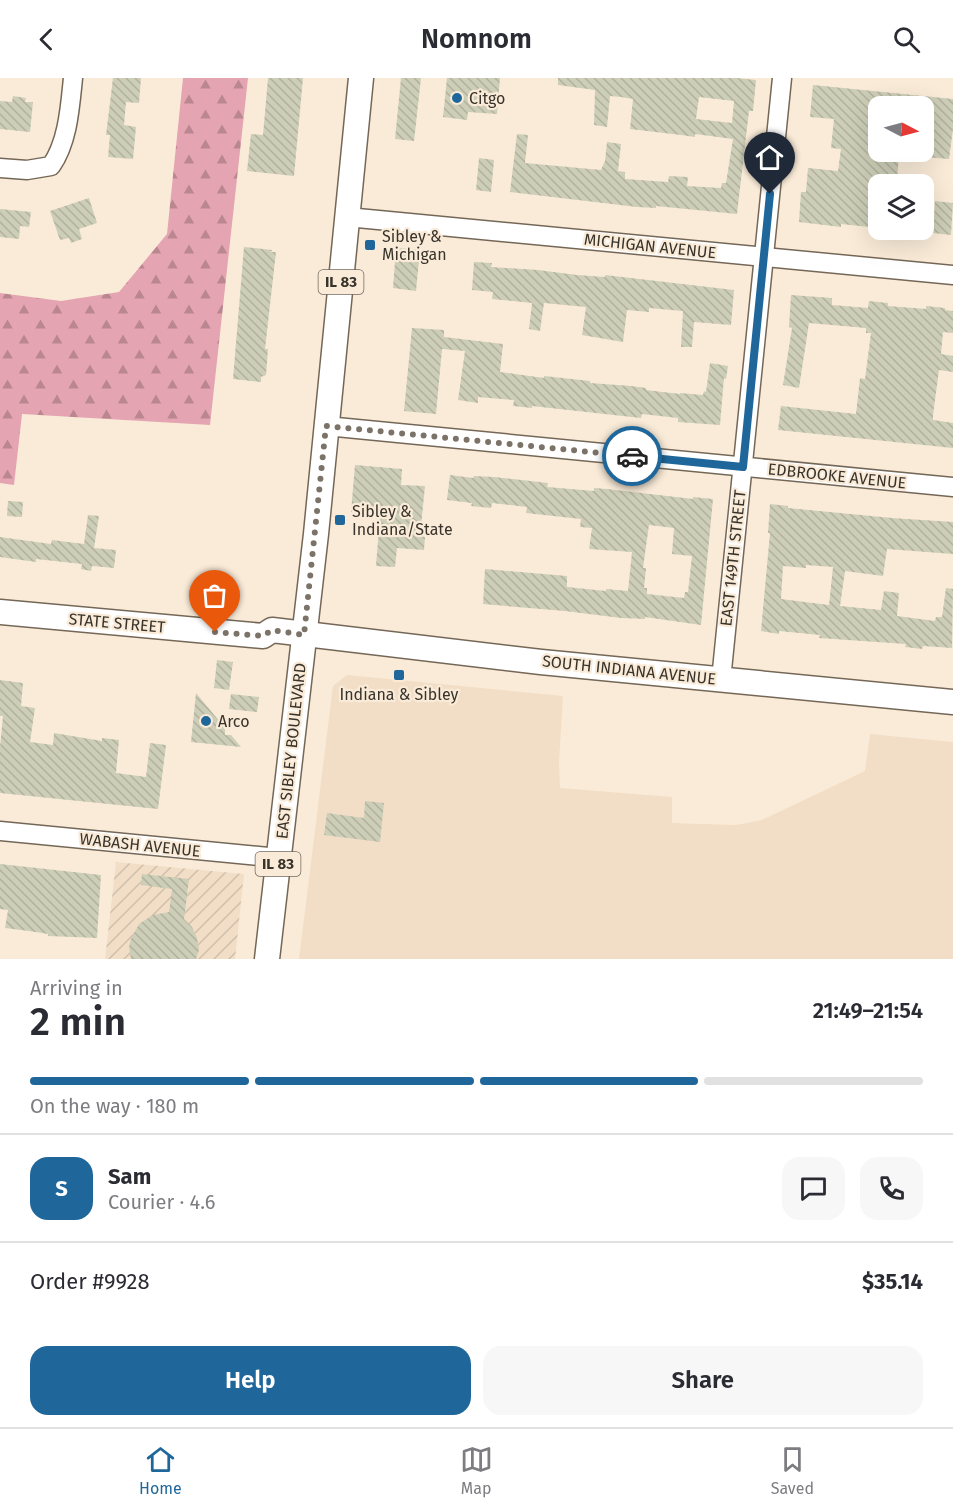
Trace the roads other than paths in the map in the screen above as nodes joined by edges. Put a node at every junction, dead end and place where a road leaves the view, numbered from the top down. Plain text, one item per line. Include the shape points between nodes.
1 (73, 78) edge
2 (361, 78) edge
3 (782, 78) edge
4 (0, 168) edge
5 (347, 217) junction
6 (764, 257) junction
7 (953, 275) edge
8 (326, 426) junction
9 (743, 467) junction
10 (953, 487) edge
11 (0, 597) edge
12 (0, 612) edge
13 (269, 626) junction
14 (304, 635) junction
15 (721, 680) junction
16 (953, 702) edge
17 (0, 831) edge
18 (279, 858) junction
19 (267, 959) edge

1 - 4 street via 64,140 51,166 27,170
2 - 5 main road, EAST SIBLEY BOULEVARD / IL 83
3 - 6 street, EAST 149TH STREET
5 - 6 street, MICHIGAN AVENUE
5 - 8 main road, EAST SIBLEY BOULEVARD / IL 83
6 - 7 street, MICHIGAN AVENUE
6 - 9 street, EAST 149TH STREET
8 - 9 street, EDBROOKE AVENUE
8 - 14 main road, EAST SIBLEY BOULEVARD / IL 83
9 - 10 street, EDBROOKE AVENUE
9 - 15 street, EAST 149TH STREET
11 - 13 main road, STATE STREET
12 - 13 main road, STATE STREET via 263,636
13 - 14 main road, STATE STREET
14 - 15 main road, SOUTH INDIANA AVENUE
14 - 18 main road, EAST SIBLEY BOULEVARD / IL 83
15 - 16 main road, SOUTH INDIANA AVENUE
17 - 18 street, WABASH AVENUE
18 - 19 main road, EAST SIBLEY BOULEVARD / IL 83

